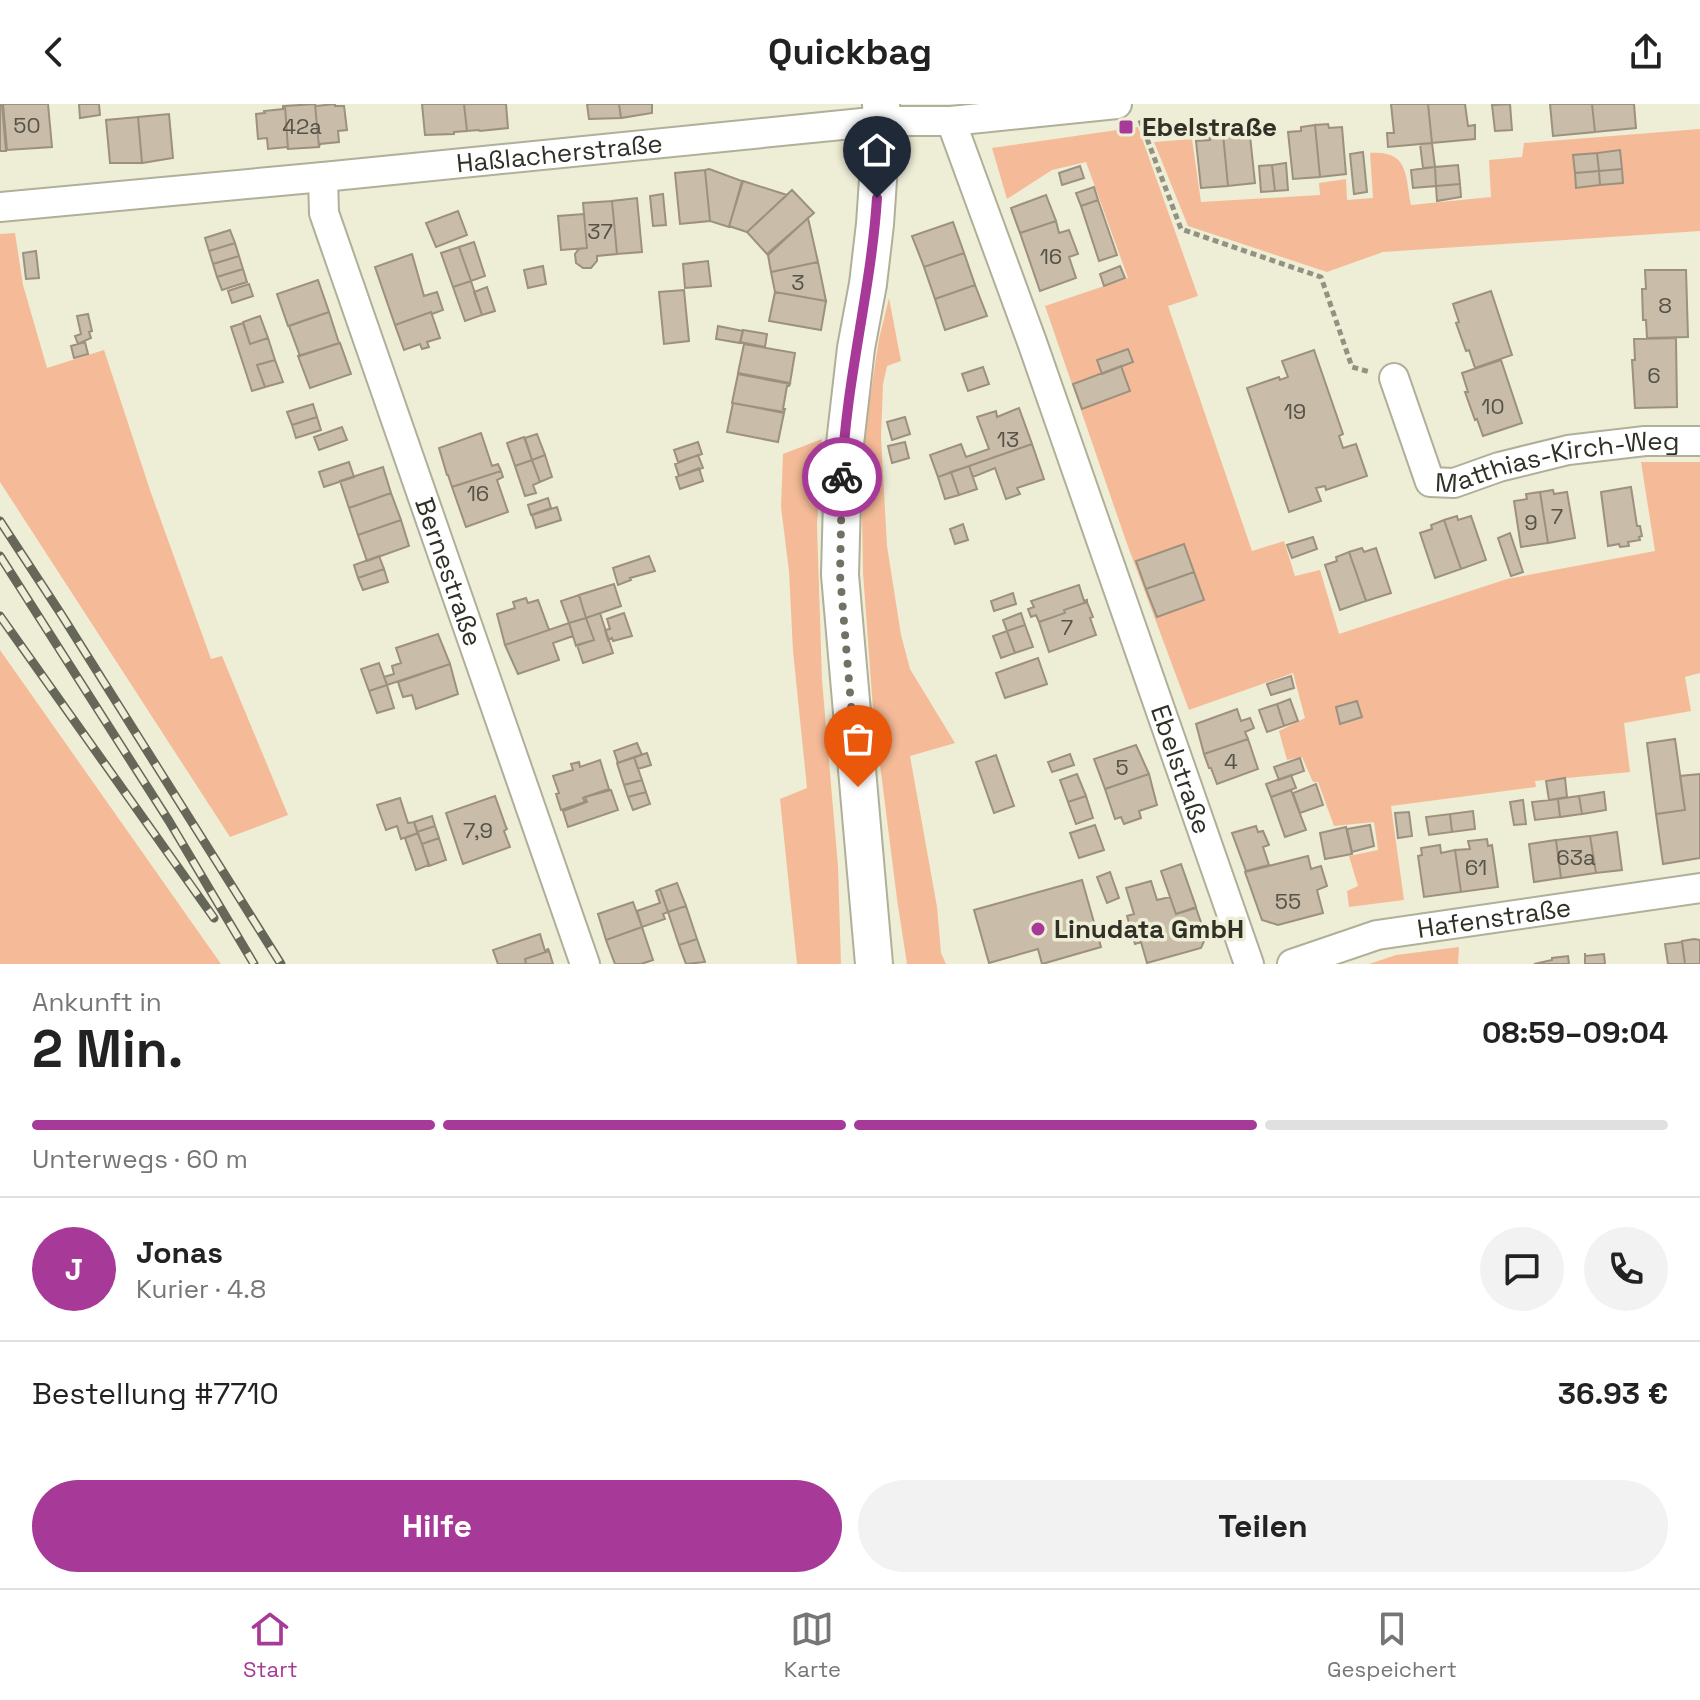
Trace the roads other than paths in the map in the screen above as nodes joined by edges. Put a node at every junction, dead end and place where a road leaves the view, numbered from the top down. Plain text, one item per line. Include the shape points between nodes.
1 (1128, 111) edge
2 (881, 113) edge
3 (951, 121) junction
4 (323, 177) junction
5 (0, 207) edge
6 (1394, 378) road end
7 (1700, 441) edge
8 (1700, 888) edge
9 (585, 964) edge
10 (874, 964) edge
11 (1249, 964) edge
12 (1292, 964) edge

1 - 3 street, Haßlacherstraße
2 - 3 street, Haßlacherstraße
2 - 4 street, Haßlacherstraße
2 - 10 street via 875,224 843,461 840,575
3 - 11 street, Ebelstraße
4 - 5 street, Haßlacherstraße
4 - 9 street, Bernestraße via 324,213
6 - 7 street, Matthias-Kirch-Weg via 1430,482 1454,483 1568,450
8 - 12 street, Hafenstraße via 1377,935

